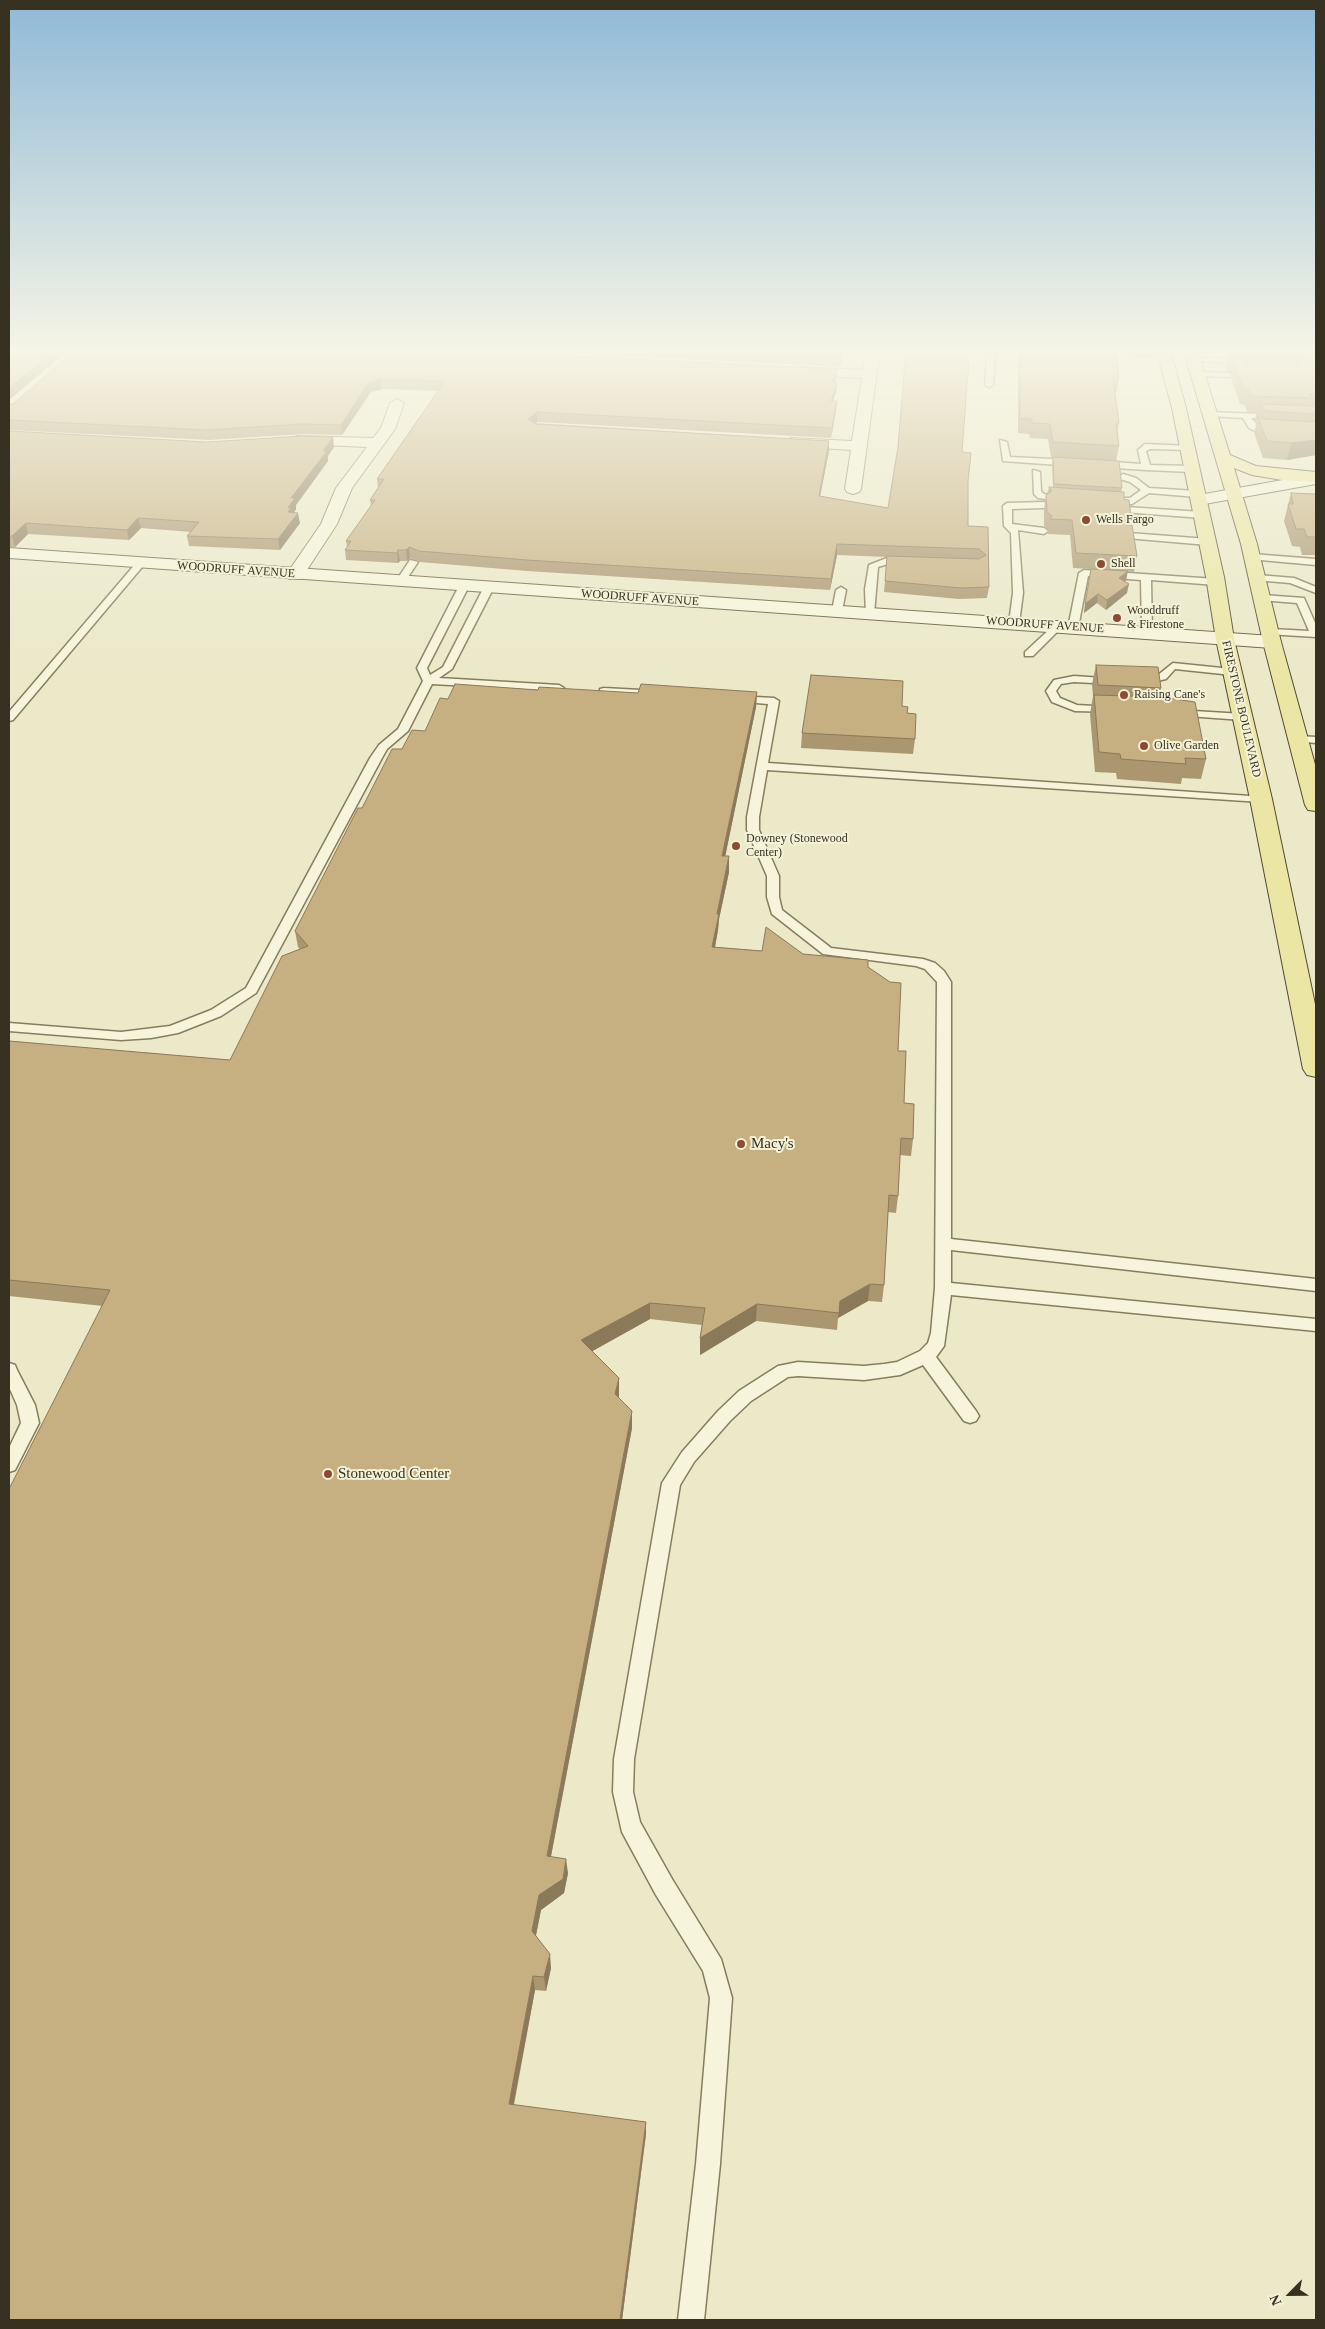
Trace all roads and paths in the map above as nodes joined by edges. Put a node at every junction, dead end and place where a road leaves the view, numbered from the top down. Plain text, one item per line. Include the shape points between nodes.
1 (366, 458) edge
2 (858, 458) edge
3 (1006, 458) edge
4 (1144, 458) edge
5 (1190, 458) edge
6 (1223, 458) joint
7 (1080, 463) edge
8 (1090, 464) edge
9 (1146, 467) junction
10 (1192, 469) junction
11 (1036, 472) dead end
12 (1123, 477) edge
13 (1316, 478) edge
14 (854, 489) dead end
15 (1147, 490) junction
16 (1234, 495) junction
17 (1068, 499) edge
18 (1096, 501) edge
19 (1199, 503) junction
20 (1044, 505) dead end
21 (1126, 510) edge
22 (1008, 526) junction
23 (1044, 531) dead end
24 (1129, 536) edge
25 (1208, 542) junction
26 (9, 553) edge
27 (1252, 557) junction
28 (413, 562) edge
29 (919, 562) edge
30 (1316, 562) edge
31 (140, 564) junction
32 (295, 574) junction
33 (1146, 577) junction
34 (1258, 578) junction
35 (401, 581) junction
36 (1216, 582) junction
37 (464, 586) junction
38 (490, 587) junction
39 (840, 590) dead end
40 (1316, 592) edge
41 (1263, 598) junction
42 (1301, 600) junction
43 (837, 611) junction
44 (869, 614) junction
45 (1014, 623) junction
46 (1065, 627) junction
47 (1147, 633) junction
48 (1316, 634) edge
49 (1272, 637) junction
50 (1225, 639) junction
51 (1029, 654) dead end
52 (1232, 672) junction
53 (428, 681) junction
54 (574, 689) edge
55 (591, 690) edge
56 (675, 695) edge
57 (722, 698) edge
58 (1124, 711) edge
59 (1163, 714) edge
60 (1243, 717) junction
61 (9, 718) edge
62 (1307, 739) edge
63 (763, 766) junction
64 (1261, 799) junction
65 (1316, 805) edge
66 (9, 1027) edge
67 (1316, 1069) edge
68 (944, 1244) junction
69 (1316, 1285) edge
70 (943, 1288) junction
71 (1316, 1325) edge
72 (926, 1356) junction
73 (9, 1370) edge
74 (970, 1416) dead end
75 (9, 1465) edge
76 (691, 2320) edge

1 - 32 street via 344,488 329,524
2 - 14 street
3 - 7 lane
4 - 9 lane
5 - 10 main road, FIRESTONE BOULEVARD
6 - 13 main road via 1252,470
6 - 16 main road
8 - 9 lane
9 - 10 lane
10 - 19 main road, FIRESTONE BOULEVARD
11 - 17 lane via 1036,492 1050,498
12 - 15 lane
13 - 16 street
15 - 18 lane via 1132,501
15 - 19 lane
16 - 19 street
16 - 27 main road
19 - 21 lane
19 - 25 main road, FIRESTONE BOULEVARD
20 - 22 lane via 1007,506
22 - 23 lane
22 - 45 lane via 1015,532 1018,593
24 - 25 lane
25 - 36 main road, FIRESTONE BOULEVARD
26 - 31 street, WOODRUFF AVENUE
27 - 30 lane
27 - 34 main road
28 - 35 lane
29 - 44 lane via 887,561 874,565
31 - 32 street, WOODRUFF AVENUE
31 - 61 lane
32 - 35 street, WOODRUFF AVENUE
33 - 36 lane
33 - 46 lane via 1083,573
33 - 47 lane
34 - 40 lane via 1291,580
34 - 41 main road
35 - 37 street, WOODRUFF AVENUE
36 - 50 main road, FIRESTONE BOULEVARD
37 - 38 street, WOODRUFF AVENUE
37 - 53 lane via 422,668
38 - 43 street, WOODRUFF AVENUE
38 - 53 lane via 447,669
39 - 43 lane
40 - 42 lane
41 - 42 lane
41 - 49 main road
42 - 48 lane
43 - 44 street, WOODRUFF AVENUE
44 - 45 street, WOODRUFF AVENUE
45 - 46 street, WOODRUFF AVENUE
46 - 47 street, WOODRUFF AVENUE
46 - 51 lane
47 - 50 street, WOODRUFF AVENUE
48 - 49 lane
49 - 50 street, WOODRUFF AVENUE
49 - 62 main road
50 - 52 main road, FIRESTONE BOULEVARD
52 - 58 lane via 1173,666 1156,679 1125,682 1074,679 1058,682 1050,691 1056,700 1075,708
52 - 60 main road, FIRESTONE BOULEVARD
53 - 54 lane
53 - 66 lane via 403,731 383,747 376,758 251,990 202,1019 151,1034 121,1036
55 - 56 lane
57 - 63 lane via 774,701
59 - 60 lane
60 - 64 main road, FIRESTONE BOULEVARD
62 - 65 main road
63 - 64 lane
63 - 68 lane via 753,830 773,876 776,911 828,951 918,962 930,966 944,982
64 - 67 main road, FIRESTONE BOULEVARD
68 - 69 lane
68 - 70 lane
70 - 71 lane
70 - 72 lane via 940,1333 936,1346
72 - 74 lane
72 - 76 lane via 884,1371 784,1371 745,1396 724,1416 688,1457 672,1484 625,1752 623,1785 630,1825 713,1967 722,1998
73 - 75 lane via 26,1404 30,1423

